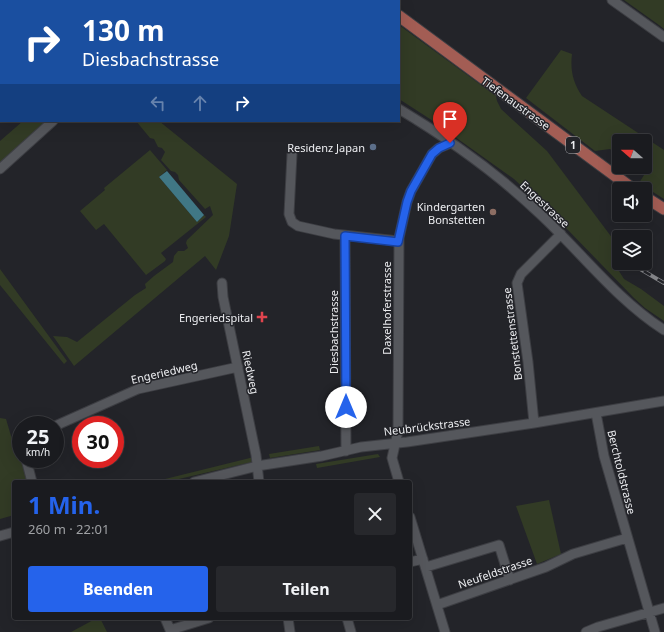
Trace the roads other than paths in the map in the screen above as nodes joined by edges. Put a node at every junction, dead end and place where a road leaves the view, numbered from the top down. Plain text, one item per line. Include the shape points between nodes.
1 (612, 0) edge
2 (400, 17) edge
3 (664, 37) edge
4 (400, 109) edge
5 (52, 122) edge
6 (450, 143) junction
7 (292, 154) dead end
8 (0, 169) edge
9 (624, 182) edge
10 (652, 201) edge
11 (664, 209) edge
12 (561, 234) junction
13 (345, 236) junction
14 (398, 242) junction
15 (222, 283) dead end
16 (664, 330) edge
17 (238, 367) junction
18 (664, 400) edge
19 (596, 413) junction
20 (64, 422) edge
21 (534, 423) junction
22 (395, 443) junction
23 (346, 451) junction
24 (257, 466) junction
25 (28, 468) edge
26 (31, 480) edge
27 (202, 480) edge
28 (259, 480) edge
29 (398, 480) edge
30 (412, 524) edge
31 (12, 533) edge
32 (0, 536) edge
33 (627, 538) junction
34 (412, 562) edge
35 (424, 563) junction
36 (510, 580) junction
37 (437, 604) junction
38 (664, 608) edge
39 (649, 613) junction
40 (166, 620) edge
41 (203, 620) edge
42 (288, 620) edge
43 (348, 620) edge
44 (170, 631) edge
45 (290, 632) edge
46 (351, 632) edge
47 (445, 632) edge
48 (589, 632) edge
49 (655, 632) edge

1 - 3 street
2 - 9 main road, Tiefenaustrasse / 1
4 - 6 street, Engestrasse
5 - 8 street
6 - 12 street, Engestrasse via 521,196
6 - 14 street, Daxelhoferstrasse via 432,154 426,164 409,197
7 - 13 street via 290,220 298,226
10 - 11 main road
12 - 16 street, Engestrasse via 641,314
12 - 21 street, Bonstettenstrasse via 521,274 517,283
13 - 14 street
13 - 23 street, Diesbachstrasse
14 - 22 street, Daxelhoferstrasse via 398,431
15 - 17 street, Riedweg
17 - 20 street, Engeriedweg via 138,389
17 - 24 street, Riedweg
18 - 19 street, Neubrückstrasse
19 - 21 street, Neubrückstrasse
19 - 33 street, Berchtoldstrasse via 603,454
21 - 22 street, Neubrückstrasse
22 - 23 street, Neubrückstrasse
22 - 29 street via 392,458
23 - 24 street, Neubrückstrasse
24 - 27 street, Neubrückstrasse
24 - 28 street, Riedweg
25 - 26 street
30 - 35 street
31 - 32 street
33 - 36 street, Neufeldstrasse via 577,552
33 - 39 street, Berchtoldstrasse
34 - 35 street
35 - 36 street via 499,545
35 - 37 street
36 - 37 street, Neufeldstrasse
37 - 47 street
38 - 39 street
39 - 48 street
39 - 49 street, Berchtoldstrasse
40 - 44 street
41 - 44 street
42 - 45 street
43 - 46 street

